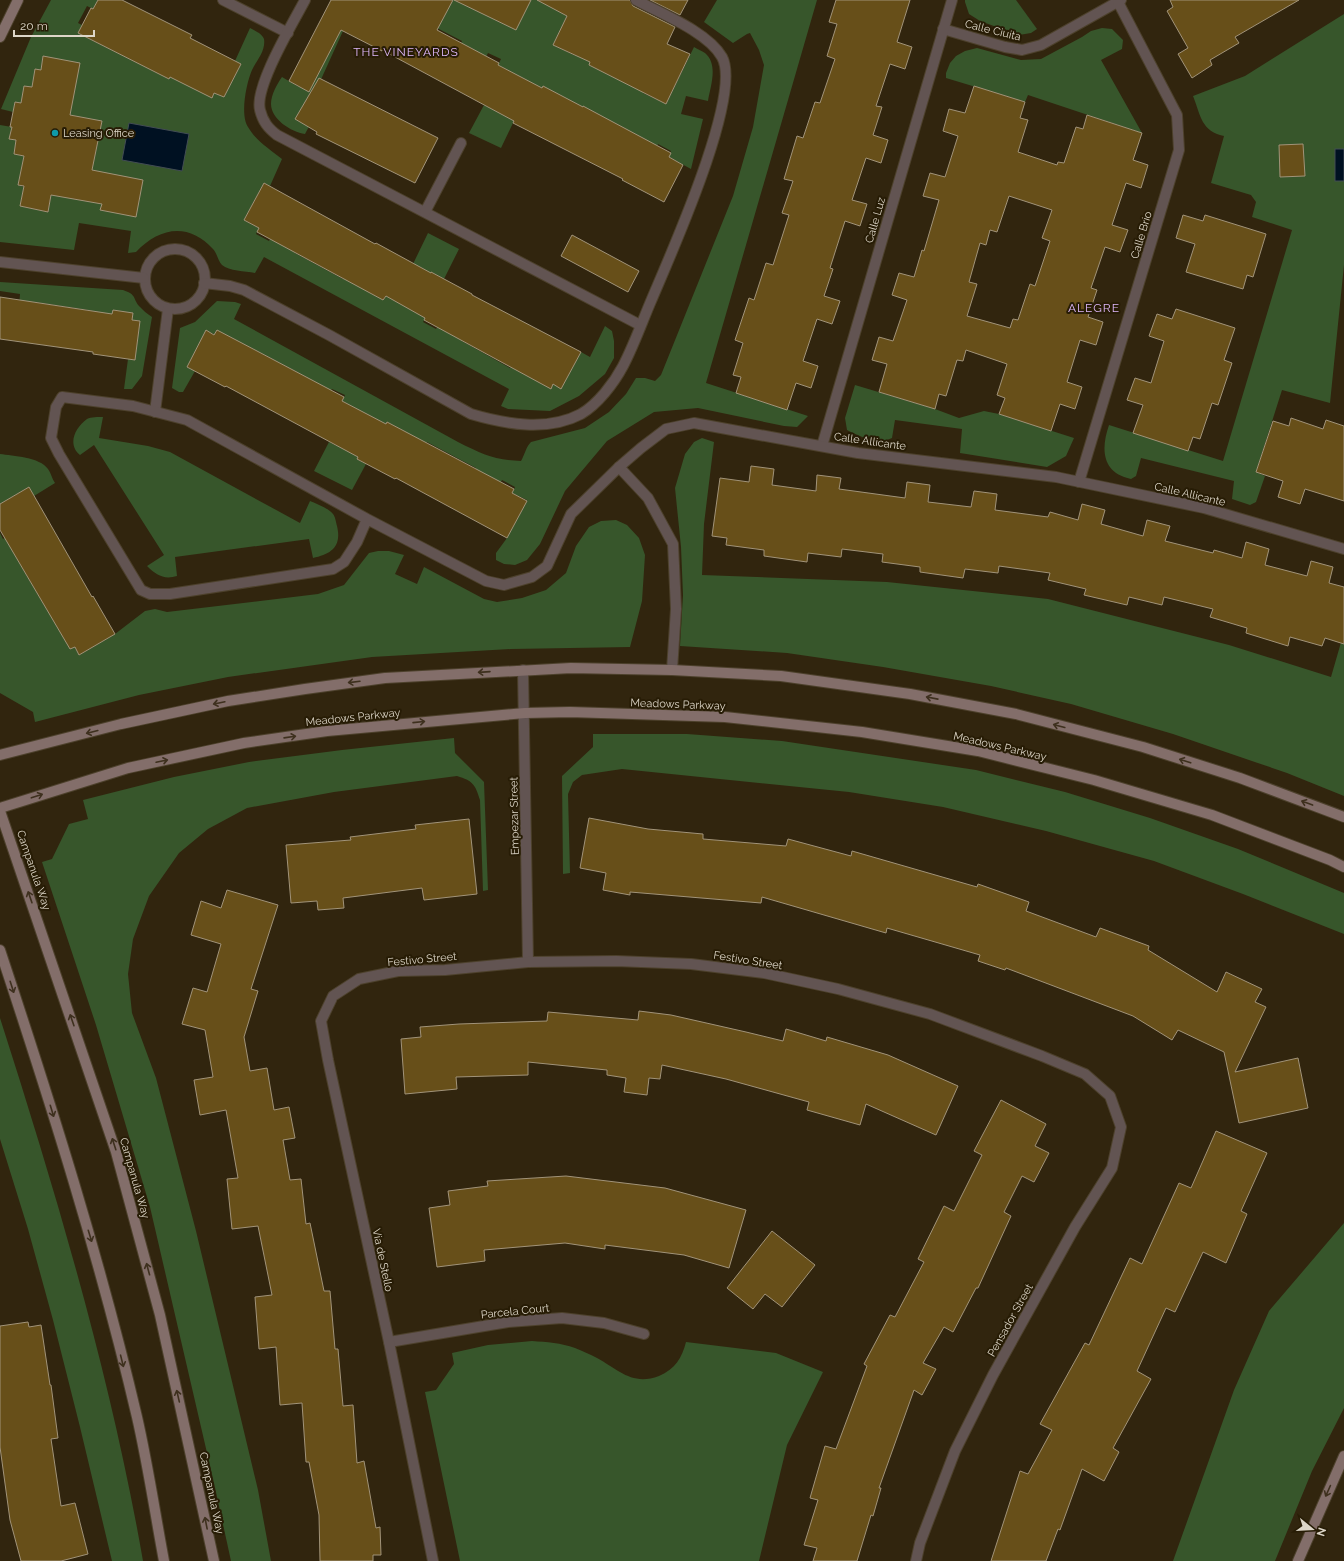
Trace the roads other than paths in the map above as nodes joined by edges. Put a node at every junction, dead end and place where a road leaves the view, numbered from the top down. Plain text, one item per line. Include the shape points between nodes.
1 (18, 0) edge
2 (223, 0) edge
3 (305, 0) edge
4 (636, 0) edge
5 (952, 0) edge
6 (1120, 1) edge
7 (943, 29) junction
8 (288, 33) junction
9 (0, 37) edge
10 (461, 143) dead end
11 (424, 212) junction
12 (0, 262) edge
13 (144, 278) junction
14 (204, 283) junction
15 (168, 309) junction
16 (640, 325) junction
17 (155, 412) junction
18 (822, 446) junction
19 (619, 467) junction
20 (1079, 482) junction
21 (367, 519) junction
22 (1344, 549) edge
23 (523, 670) junction
24 (672, 670) junction
25 (525, 713) junction
26 (0, 755) edge
27 (0, 809) edge
28 (1344, 816) edge
29 (1344, 866) edge
30 (0, 950) edge
31 (528, 962) junction
32 (359, 979) joint
33 (1110, 1096) joint
34 (644, 1334) dead end
35 (389, 1342) junction
36 (1344, 1456) edge
37 (164, 1561) edge
38 (214, 1561) edge
39 (433, 1561) edge
40 (916, 1561) edge
41 (1298, 1561) edge

1 - 9 main road
2 - 8 street
3 - 8 street
4 - 16 street via 696,32 713,45 723,58 727,82 715,133 692,206
5 - 7 street, Calle Luz
6 - 7 street, Calle Ciuita via 1041,45 1022,50
6 - 20 street, Calle Brio via 1177,115 1178,150
7 - 18 street, Calle Luz
8 - 11 street via 260,91 259,109 266,125 277,135
10 - 11 street
11 - 16 street
12 - 13 street
13 - 14 street via 152,259 165,250 180,249 193,255 201,263 205,276
13 - 15 street via 148,294 159,306
14 - 15 street via 203,292 191,306
14 - 16 street via 244,290 470,414 496,421 530,425 562,422 582,413 600,400 623,366
15 - 17 street
17 - 21 street, Calle Allicante via 187,420
17 - 21 street, Calle Allicante via 133,406 62,397 56,407 51,438 141,590 150,594 170,594 333,570 344,562 357,542
18 - 19 street, Calle Allicante via 694,423 666,429
18 - 20 street, Calle Allicante
19 - 21 street, Calle Allicante via 571,514 547,566 532,577 504,585 486,581
19 - 24 street via 648,498 673,544 676,609
20 - 22 street, Calle Allicante via 1204,508
23 - 24 main road
23 - 25 street, Empezar Street
23 -> 26 main road via 385,678 235,700 121,724
28 -> 24 main road via 1240,778 1143,747 1016,714 910,694 781,676
27 -> 25 main road, Meadows Parkway via 128,768 244,743 327,731
25 - 29 main road, Meadows Parkway via 725,717 862,732 978,751 1094,780 1212,815
25 - 31 street, Empezar Street
38 -> 27 main road, Campanula Way via 160,1315 116,1152
30 -> 37 main road via 95,1254 137,1418
31 - 32 street, Festivo Street via 445,970 398,971
31 - 33 street, Festivo Street via 616,961 691,964 764,973 838,989 930,1014 1042,1056 1085,1074
32 - 35 street, Via de Stello via 333,996 321,1021
33 - 40 street, Pensador Street via 1121,1126 1112,1168 1075,1227 955,1451 920,1543
34 - 35 street, Parcela Court via 604,1323 562,1318 508,1322
35 - 39 street, Via de Stello
36 -> 41 main road

